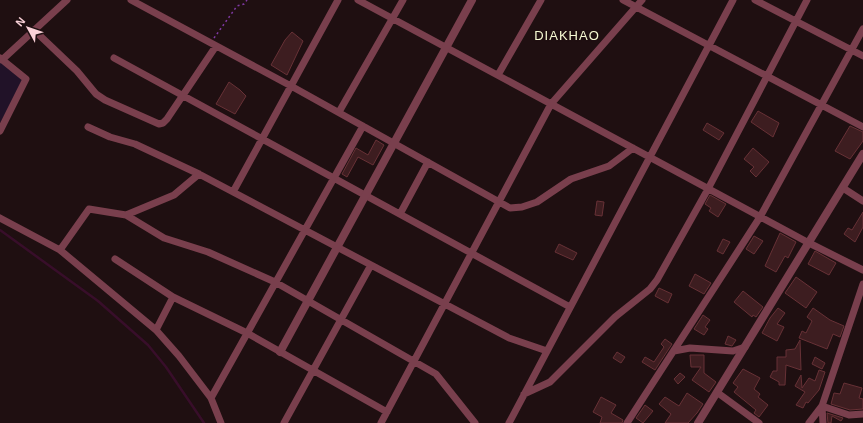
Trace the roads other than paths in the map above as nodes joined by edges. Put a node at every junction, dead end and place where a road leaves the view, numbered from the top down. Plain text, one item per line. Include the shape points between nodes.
1 (67, 0) edge
2 (132, 0) edge
3 (338, 0) edge
4 (358, 0) edge
5 (403, 0) edge
6 (472, 0) edge
7 (542, 0) edge
8 (623, 0) edge
9 (642, 0) edge
10 (733, 0) edge
11 (755, 0) edge
12 (807, 0) edge
13 (637, 8) junction
14 (392, 18) junction
15 (795, 21) junction
16 (863, 29) edge
17 (34, 30) junction
18 (214, 45) junction
19 (709, 45) junction
20 (446, 47) junction
21 (852, 50) junction
22 (863, 56) edge
23 (114, 58) dead end
24 (1, 59) edge
25 (498, 75) junction
26 (767, 76) junction
27 (291, 86) junction
28 (184, 96) junction
29 (551, 104) junction
30 (822, 105) junction
31 (339, 112) junction
32 (363, 126) junction
33 (88, 127) dead end
34 (863, 127) edge
35 (0, 131) edge
36 (262, 139) junction
37 (394, 143) junction
38 (632, 148) junction
39 (863, 154) edge
40 (650, 157) junction
41 (428, 162) junction
42 (199, 174) junction
43 (334, 178) junction
44 (843, 188) junction
45 (708, 189) junction
46 (233, 192) junction
47 (366, 196) junction
48 (863, 200) edge
49 (498, 202) junction
50 (400, 214) junction
51 (126, 215) junction
52 (760, 217) junction
53 (0, 218) edge
54 (305, 230) junction
55 (809, 244) junction
56 (337, 247) junction
57 (60, 250) junction
58 (471, 253) junction
59 (114, 259) dead end
60 (372, 265) junction
61 (863, 270) edge
62 (275, 282) junction
63 (863, 284) edge
64 (173, 297) junction
65 (307, 302) junction
66 (444, 304) junction
67 (570, 307) junction
68 (341, 321) junction
69 (156, 330) junction
70 (247, 333) junction
71 (745, 347) junction
72 (547, 351) junction
73 (674, 351) junction
74 (280, 352) junction
75 (414, 362) junction
76 (313, 371) junction
77 (718, 393) junction
78 (524, 394) junction
79 (211, 398) junction
80 (822, 406) junction
81 (387, 412) junction
82 (863, 414) edge
83 (221, 423) edge
84 (284, 423) edge
85 (381, 423) edge
86 (475, 423) edge
87 (509, 423) edge
88 (627, 423) edge
89 (698, 423) edge
90 (759, 423) edge
91 (809, 423) edge
92 (823, 423) edge

1 - 17 street
2 - 18 street
3 - 27 street
4 - 14 street
5 - 14 street
6 - 20 street
7 - 25 street
8 - 13 street
9 - 13 street
10 - 19 street
11 - 15 street
12 - 15 street
13 - 19 street
13 - 29 street
14 - 20 street
14 - 31 street
15 - 21 street
15 - 26 street
16 - 21 street
17 - 24 street
17 - 28 street via 77,70 96,94 159,124 167,119
18 - 27 street
18 - 28 street
19 - 26 street
19 - 40 street
20 - 25 street
20 - 37 street
21 - 22 street
21 - 30 street
23 - 28 street
24 - 35 street via 26,79
25 - 29 street
26 - 30 street
26 - 45 street
27 - 31 street
27 - 36 street
28 - 36 street
29 - 38 street
29 - 49 street
30 - 34 street
30 - 52 street
31 - 32 street
32 - 37 street
32 - 43 street
33 - 42 street via 135,144
36 - 43 street
36 - 46 street
37 - 41 street
37 - 47 street
38 - 40 street
38 - 49 street via 609,166 571,179 537,202 510,208
39 - 44 street
40 - 45 street
40 - 67 street
41 - 49 street
41 - 50 street
42 - 46 street
42 - 51 street via 174,195
43 - 47 street
43 - 54 street
44 - 48 street
44 - 55 street
45 - 52 street
45 - 78 street via 650,289 615,317 550,382
46 - 54 street
47 - 50 street
47 - 56 street
49 - 58 street
50 - 58 street
51 - 57 street via 89,209
51 - 62 street via 164,238 208,252
52 - 55 street
52 - 73 street
53 - 57 street
54 - 56 street
54 - 62 street
55 - 61 street
55 - 71 street
56 - 60 street
56 - 65 street
57 - 69 street
58 - 66 street
58 - 67 street
59 - 64 street
60 - 66 street
60 - 68 street
62 - 65 street
62 - 70 street
63 - 80 street
64 - 69 street
64 - 70 street
65 - 68 street
65 - 74 street
66 - 72 street via 509,338
66 - 75 street
67 - 72 street
68 - 75 street
68 - 76 street
69 - 79 street
70 - 74 street
70 - 79 street
71 - 73 street via 733,351 690,348
71 - 77 street
72 - 78 street
73 - 88 street
74 - 76 street
75 - 81 street
75 - 86 street via 442,379
76 - 81 street
76 - 84 street
77 - 89 street
77 - 90 street
78 - 87 street
79 - 83 street
80 - 82 street via 849,415
80 - 91 street
80 - 92 street
81 - 85 street

